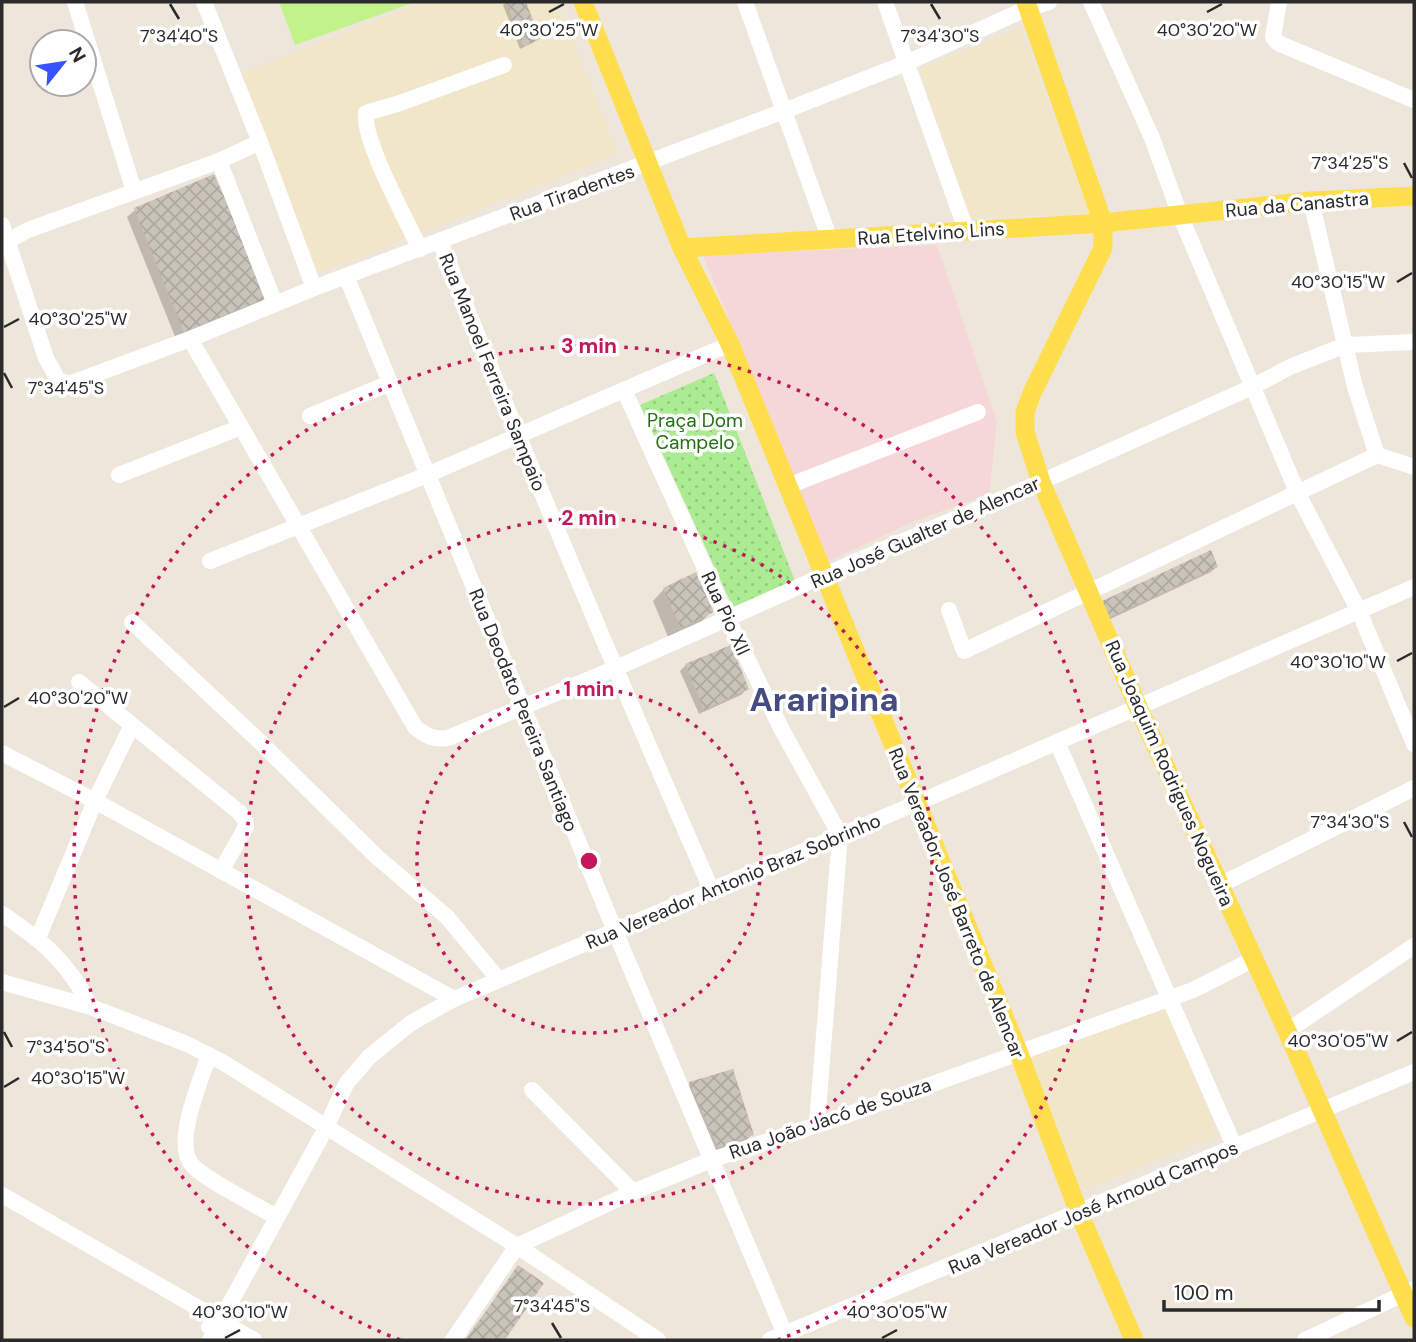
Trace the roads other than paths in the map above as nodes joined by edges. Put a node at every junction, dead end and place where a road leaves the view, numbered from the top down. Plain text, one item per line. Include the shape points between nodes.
1 (75, 2) edge
2 (204, 2) edge
3 (583, 2) edge
4 (745, 2) edge
5 (885, 2) edge
6 (1049, 2) edge
7 (1091, 2) edge
8 (1279, 2) edge
9 (1027, 5) edge
10 (906, 62) junction
11 (505, 65) dead end
12 (1414, 100) edge
13 (784, 111) junction
14 (260, 142) junction
15 (219, 161) junction
16 (649, 164) junction
17 (134, 191) junction
18 (1414, 197) edge
19 (1311, 201) junction
20 (1180, 215) junction
21 (1103, 223) junction
22 (2, 225) edge
23 (966, 230) junction
24 (830, 240) junction
25 (440, 241) junction
26 (4, 243) edge
27 (682, 248) junction
28 (420, 249) junction
29 (346, 278) junction
30 (314, 288) junction
31 (275, 304) junction
32 (190, 339) junction
33 (1414, 342) edge
34 (730, 344) junction
35 (1346, 345) junction
36 (390, 383) junction
37 (1252, 387) junction
38 (624, 390) junction
39 (978, 412) dead end
40 (310, 416) dead end
41 (241, 427) junction
42 (517, 436) junction
43 (1377, 455) junction
44 (1414, 467) edge
45 (119, 475) dead end
46 (428, 475) junction
47 (1041, 482) junction
48 (788, 486) junction
49 (1298, 494) junction
50 (297, 527) junction
51 (210, 561) dead end
52 (824, 576) junction
53 (1414, 587) edge
54 (1089, 592) junction
55 (949, 610) dead end
56 (1359, 611) junction
57 (728, 619) junction
58 (132, 622) dead end
59 (614, 669) junction
60 (79, 682) dead end
61 (523, 707) junction
62 (1138, 707) junction
63 (131, 727) junction
64 (1057, 742) junction
65 (1414, 744) edge
66 (2, 753) edge
67 (1414, 788) edge
68 (95, 801) junction
69 (917, 803) junction
70 (840, 835) junction
71 (221, 871) junction
72 (1220, 885) junction
73 (712, 889) junction
74 (2, 914) edge
75 (615, 931) junction
76 (37, 937) junction
77 (1414, 946) edge
78 (1254, 959) junction
79 (499, 980) junction
80 (2, 982) edge
81 (2, 998) edge
82 (1170, 998) junction
83 (454, 999) junction
84 (91, 1007) junction
85 (1287, 1031) junction
86 (1018, 1051) junction
87 (209, 1055) junction
88 (1414, 1072) edge
89 (532, 1090) dead end
90 (1322, 1110) junction
91 (817, 1123) junction
92 (326, 1128) junction
93 (1236, 1147) junction
94 (711, 1160) junction
95 (634, 1192) junction
96 (2, 1195) edge
97 (2, 1206) edge
98 (1079, 1213) junction
99 (276, 1217) junction
100 (517, 1246) junction
101 (1409, 1292) edge
102 (1414, 1318) edge
103 (216, 1331) edge
104 (778, 1337) edge
105 (232, 1340) edge
106 (254, 1340) edge
107 (453, 1340) edge
108 (658, 1340) edge
109 (1134, 1340) edge
110 (1305, 1340) edge

1 - 17 street
2 - 14 street
3 - 16 main road, Rua Vereador José Barreto de Alencar
4 - 13 street
5 - 10 street
6 - 9 street, Rua Tiradentes
7 - 20 street via 1152,138
8 - 12 street via 1273,37 1284,47
9 - 10 street, Rua Tiradentes
9 - 21 main road
10 - 13 street, Rua Tiradentes
10 - 23 street
11 - 28 street via 366,113 378,161
13 - 16 street, Rua Tiradentes
13 - 24 street
14 - 15 street
14 - 30 street
15 - 17 street
15 - 31 street
16 - 25 street, Rua Tiradentes
16 - 27 main road, Rua Vereador José Barreto de Alencar
17 - 26 street
18 - 19 main road, Rua da Canastra
19 - 20 main road, Rua da Canastra
19 - 35 street
20 - 21 main road, Rua Etelvino Lins
20 - 37 street
21 - 23 main road, Rua Etelvino Lins
21 - 47 main road, Rua Joaquim Rodrigues Nogueira via 1103,248 1025,412 1025,432
22 - 26 street, Rua Tiradentes
23 - 24 main road, Rua Etelvino Lins
24 - 27 main road, Rua Etelvino Lins
25 - 28 street, Rua Tiradentes
25 - 42 street, Rua Manoel Ferreira Sampaio
26 - 32 street, Rua Tiradentes via 58,380 69,384
27 - 34 main road, Rua Vereador José Barreto de Alencar
28 - 29 street, Rua Tiradentes
29 - 30 street, Rua Tiradentes
29 - 36 street, Rua Deodato Pereira Santiago
30 - 31 street, Rua Tiradentes
31 - 32 street, Rua Tiradentes
32 - 41 street
33 - 35 street, Rua José Gualter de Alencar
34 - 38 street
34 - 48 main road, Rua Vereador José Barreto de Alencar
35 - 37 street, Rua José Gualter de Alencar
35 - 43 street via 1354,387
36 - 40 street
36 - 46 street, Rua Deodato Pereira Santiago
37 - 47 street, Rua José Gualter de Alencar
37 - 49 street
38 - 42 street
38 - 57 street, Rua Pio XII
39 - 48 street
41 - 45 street
41 - 50 street
42 - 46 street
42 - 59 street, Rua Manoel Ferreira Sampaio
43 - 44 street
43 - 49 street
46 - 50 street
46 - 61 street, Rua Deodato Pereira Santiago
47 - 52 street, Rua José Gualter de Alencar
47 - 54 main road, Rua Joaquim Rodrigues Nogueira
48 - 52 main road, Rua Vereador José Barreto de Alencar
49 - 54 street
49 - 56 street
50 - 51 street
50 - 61 street, Rua José Gualter de Alencar via 415,727 425,735 448,738
52 - 57 street, Rua José Gualter de Alencar
52 - 69 main road, Rua Vereador José Barreto de Alencar
53 - 56 street, Rua Vereador Antonio Braz Sobrinho
54 - 55 street via 964,651
54 - 62 main road, Rua Joaquim Rodrigues Nogueira
56 - 62 street, Rua Vereador Antonio Braz Sobrinho
56 - 65 street
57 - 59 street, Rua José Gualter de Alencar
57 - 70 street, Rua Pio XII
58 - 79 street via 376,856 447,916
59 - 61 street, Rua José Gualter de Alencar
59 - 73 street, Rua Manoel Ferreira Sampaio
60 - 63 street
61 - 75 street, Rua Deodato Pereira Santiago
62 - 64 street, Rua Vereador Antonio Braz Sobrinho
62 - 72 main road, Rua Joaquim Rodrigues Nogueira
63 - 68 street
63 - 71 street via 245,820 243,835
64 - 69 street, Rua Vereador Antonio Braz Sobrinho
64 - 82 street
66 - 68 street
67 - 72 street
68 - 71 street
68 - 76 street
69 - 70 street, Rua Vereador Antonio Braz Sobrinho
69 - 86 main road, Rua Vereador José Barreto de Alencar
70 - 73 street, Rua Vereador Antonio Braz Sobrinho
70 - 91 street
71 - 83 street
72 - 78 main road, Rua Joaquim Rodrigues Nogueira
73 - 75 street, Rua Vereador Antonio Braz Sobrinho
74 - 76 street
75 - 79 street, Rua Vereador Antonio Braz Sobrinho
75 - 94 street, Rua Deodato Pereira Santiago
76 - 84 street via 68,967
77 - 85 street
78 - 82 street, Rua João Jacó de Souza
78 - 85 main road, Rua Joaquim Rodrigues Nogueira
79 - 83 street, Rua Vereador Antonio Braz Sobrinho
80 - 81 street
80 - 84 street
82 - 86 street, Rua João Jacó de Souza
82 - 93 street
83 - 92 street, Rua Vereador Antonio Braz Sobrinho via 411,1023 369,1057 346,1084
84 - 87 street
85 - 90 main road, Rua Joaquim Rodrigues Nogueira
86 - 91 street, Rua João Jacó de Souza
86 - 98 main road, Rua Vereador José Barreto de Alencar
87 - 92 street
87 - 99 street via 186,1130 188,1157 192,1166 208,1177
88 - 90 street, Rua Vereador José Arnoud Campos
89 - 95 street
90 - 93 street, Rua Vereador José Arnoud Campos
90 - 101 main road, Rua Joaquim Rodrigues Nogueira
91 - 94 street, Rua João Jacó de Souza
92 - 99 street, Rua Vereador Antonio Braz Sobrinho
92 - 100 street
93 - 98 street, Rua Vereador José Arnoud Campos
94 - 95 street, Rua João Jacó de Souza
94 - 104 street, Rua Deodato Pereira Santiago
95 - 100 street, Rua João Jacó de Souza
96 - 103 street
97 - 103 street
98 - 104 street, Rua Vereador José Arnoud Campos
98 - 109 main road, Rua Vereador José Barreto de Alencar
99 - 103 street, Rua Vereador Antonio Braz Sobrinho
100 - 107 street
100 - 108 street
101 - 102 main road, Rua Joaquim Rodrigues Nogueira
101 - 110 street
103 - 105 street
103 - 106 street

